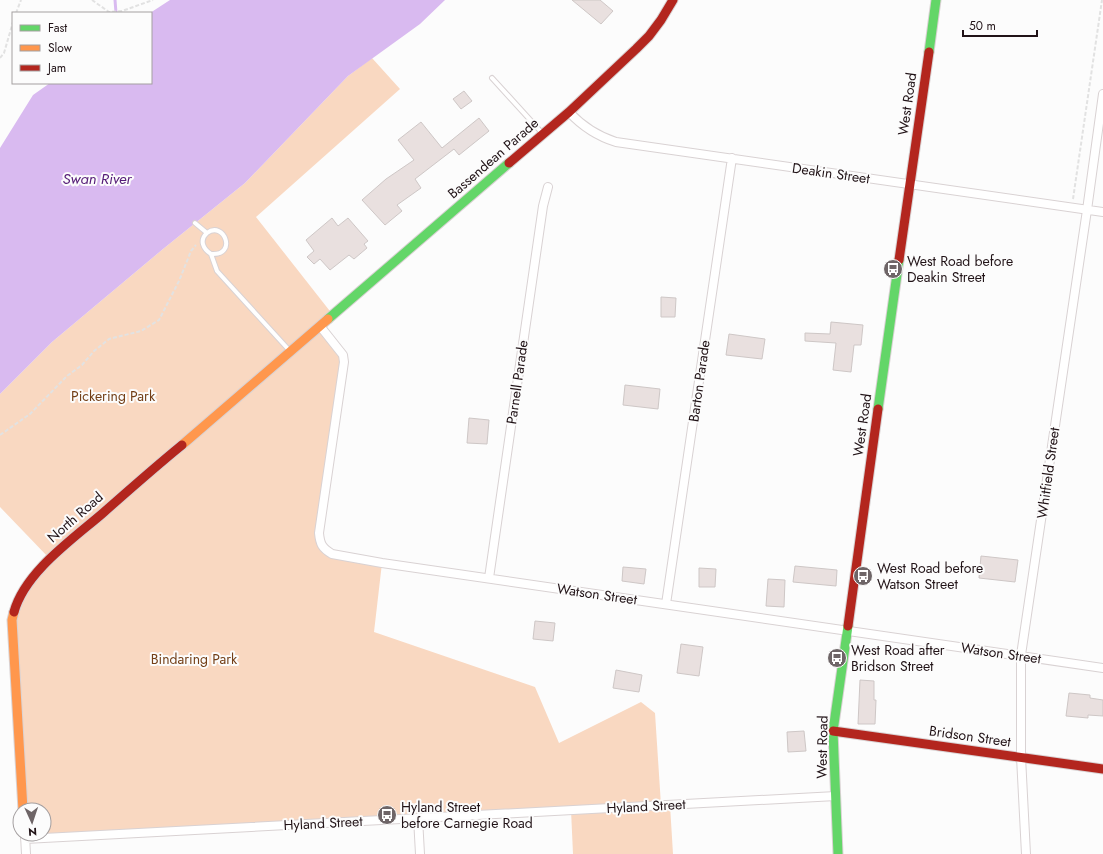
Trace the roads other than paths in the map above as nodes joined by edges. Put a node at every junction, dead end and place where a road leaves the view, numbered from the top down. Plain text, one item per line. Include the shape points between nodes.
1 (673, 0) edge
2 (936, 0) edge
3 (492, 78) dead end
4 (1103, 94) edge
5 (569, 112) junction
6 (543, 134) junction
7 (732, 158) junction
8 (910, 184) junction
9 (548, 187) dead end
10 (1087, 210) junction
11 (1103, 212) edge
12 (195, 223) dead end
13 (205, 235) junction
14 (211, 254) junction
15 (320, 326) junction
16 (290, 351) junction
17 (489, 578) junction
18 (666, 604) junction
19 (847, 630) junction
20 (1021, 656) junction
21 (1103, 668) edge
22 (833, 731) junction
23 (1021, 757) junction
24 (1103, 769) edge
25 (836, 796) junction
26 (23, 802) edge
27 (418, 818) junction
28 (52, 835) edge
29 (25, 842) edge
30 (26, 854) edge
31 (420, 854) edge
32 (838, 854) edge
33 (1026, 854) edge

1 - 5 street, Bassendean Parade via 649,36
2 - 8 street, West Road
3 - 6 lane
4 - 10 street, Whitfield Street
5 - 6 street, Bassendean Parade
5 - 7 street, Deakin Street via 593,133 610,140
6 - 15 street, Bassendean Parade
7 - 8 street, Deakin Street
7 - 18 street, Barton Parade
8 - 10 street, Deakin Street
8 - 19 street, West Road
9 - 17 street, Parnell Parade via 541,213
10 - 11 street, Deakin Street
10 - 20 street, Whitfield Street
12 - 13 lane
13 - 14 lane via 202,242
13 - 14 lane via 215,231 226,238 226,247 220,253
14 - 16 lane via 217,271
15 - 16 street, North Road
15 - 17 street, Watson Street via 343,355 344,362 319,533 320,542 325,550 342,557
16 - 26 street, North Road via 50,558 20,596 12,620
17 - 18 street, Watson Street
18 - 19 street, Watson Street
19 - 20 street, Watson Street
19 - 22 street, West Road
20 - 21 street, Watson Street
20 - 23 street, Whitfield Street
22 - 23 street, Bridson Street
22 - 25 street, West Road
23 - 24 street, Bridson Street
23 - 33 street, Whitfield Street
25 - 27 street, Hyland Street
25 - 32 street, West Road
27 - 28 street, Hyland Street
27 - 31 street
29 - 30 street

